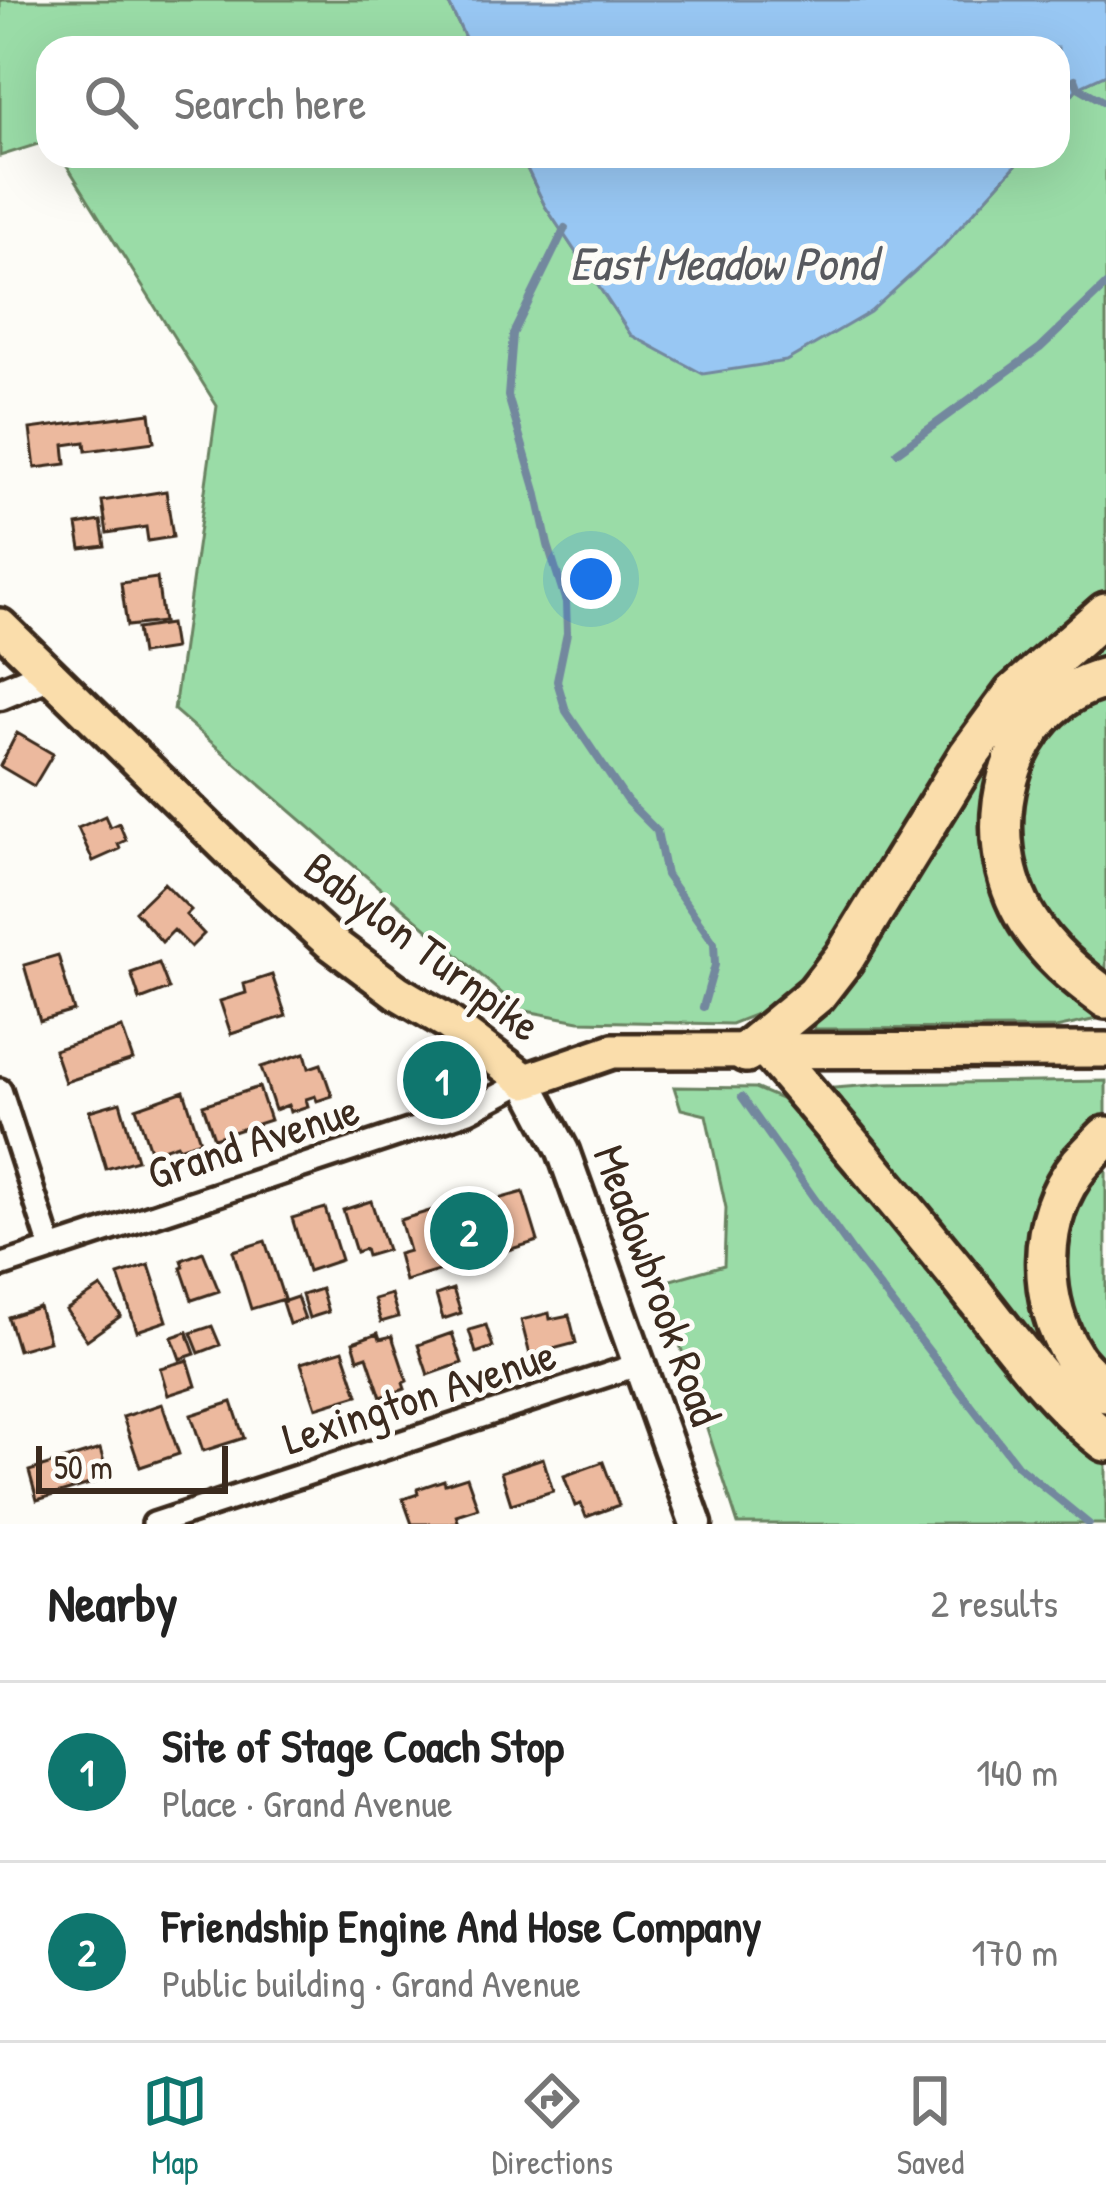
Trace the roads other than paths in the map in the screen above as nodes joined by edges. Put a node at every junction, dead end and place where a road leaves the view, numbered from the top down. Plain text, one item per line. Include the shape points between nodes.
1 (1106, 613) edge
2 (0, 626) edge
3 (48, 674) junction
4 (1106, 678) edge
5 (0, 694) edge
6 (1106, 998) edge
7 (1106, 1049) edge
8 (759, 1052) junction
9 (526, 1081) junction
10 (0, 1090) edge
11 (1106, 1137) edge
12 (52, 1248) junction
13 (0, 1266) edge
14 (640, 1364) junction
15 (1106, 1392) edge
16 (1106, 1442) edge
17 (154, 1524) edge
18 (696, 1524) edge

1 - 8 highway via 1014,694 844,958
2 - 3 main road, Babylon Turnpike
3 - 5 street
3 - 9 main road, Babylon Turnpike via 330,942
4 - 6 highway via 1084,683 1028,733 1007,775 999,827 1025,918 1072,973
7 - 8 main road, Babylon Turnpike
8 - 9 main road, Babylon Turnpike via 613,1051
8 - 16 highway via 871,1167 1024,1357
9 - 12 street, Grand Avenue via 469,1111
9 - 14 street, Meadowbrook Road via 563,1151
10 - 12 street
11 - 15 highway via 1063,1193 1049,1231 1046,1283 1075,1360
12 - 13 street, Grand Avenue
14 - 17 street, Lexington Avenue
14 - 18 street, Meadowbrook Road

